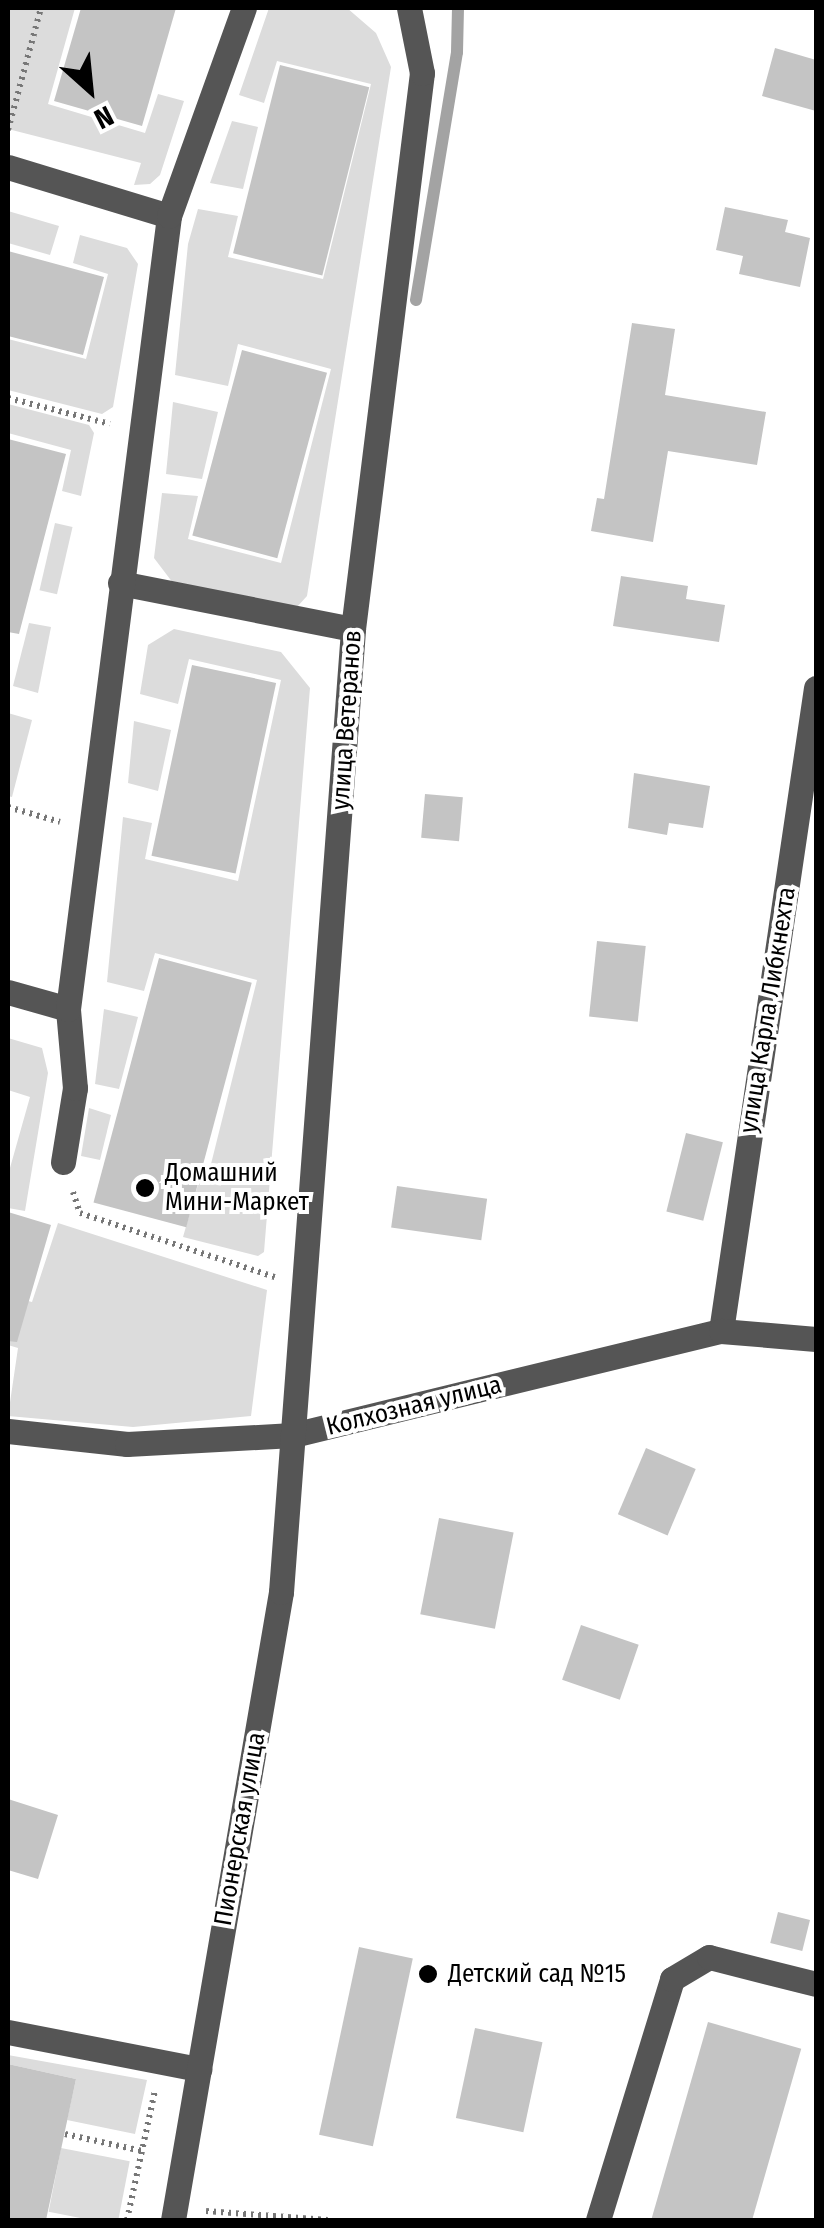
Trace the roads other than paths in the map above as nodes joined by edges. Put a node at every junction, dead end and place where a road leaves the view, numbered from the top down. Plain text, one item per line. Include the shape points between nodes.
1 (244, 8) edge
2 (409, 8) edge
3 (8, 168) edge
4 (169, 216) junction
5 (120, 582) junction
6 (353, 629) junction
7 (816, 688) edge
8 (8, 992) edge
9 (68, 1008) junction
10 (63, 1162) road end
11 (721, 1332) junction
12 (816, 1338) edge
13 (8, 1431) edge
14 (293, 1435) junction
15 (816, 1984) edge
16 (8, 2032) edge
17 (199, 2069) junction
18 (174, 2214) edge
19 (598, 2220) edge

1 - 4 street
2 - 6 street, улица Ветеранов via 422,73
3 - 4 street
4 - 5 street
5 - 6 street
5 - 9 street
6 - 14 street, улица Ветеранов
7 - 11 street, улица Карла Либкнехта
8 - 9 street
9 - 10 street via 75,1088
11 - 12 street, Колхозная улица
11 - 14 street, Колхозная улица
13 - 14 street, Колхозная улица via 128,1444
14 - 17 street, Пионерская улица via 281,1592
15 - 19 street via 709,1957 672,1979
16 - 17 street
17 - 18 street, Пионерская улица

